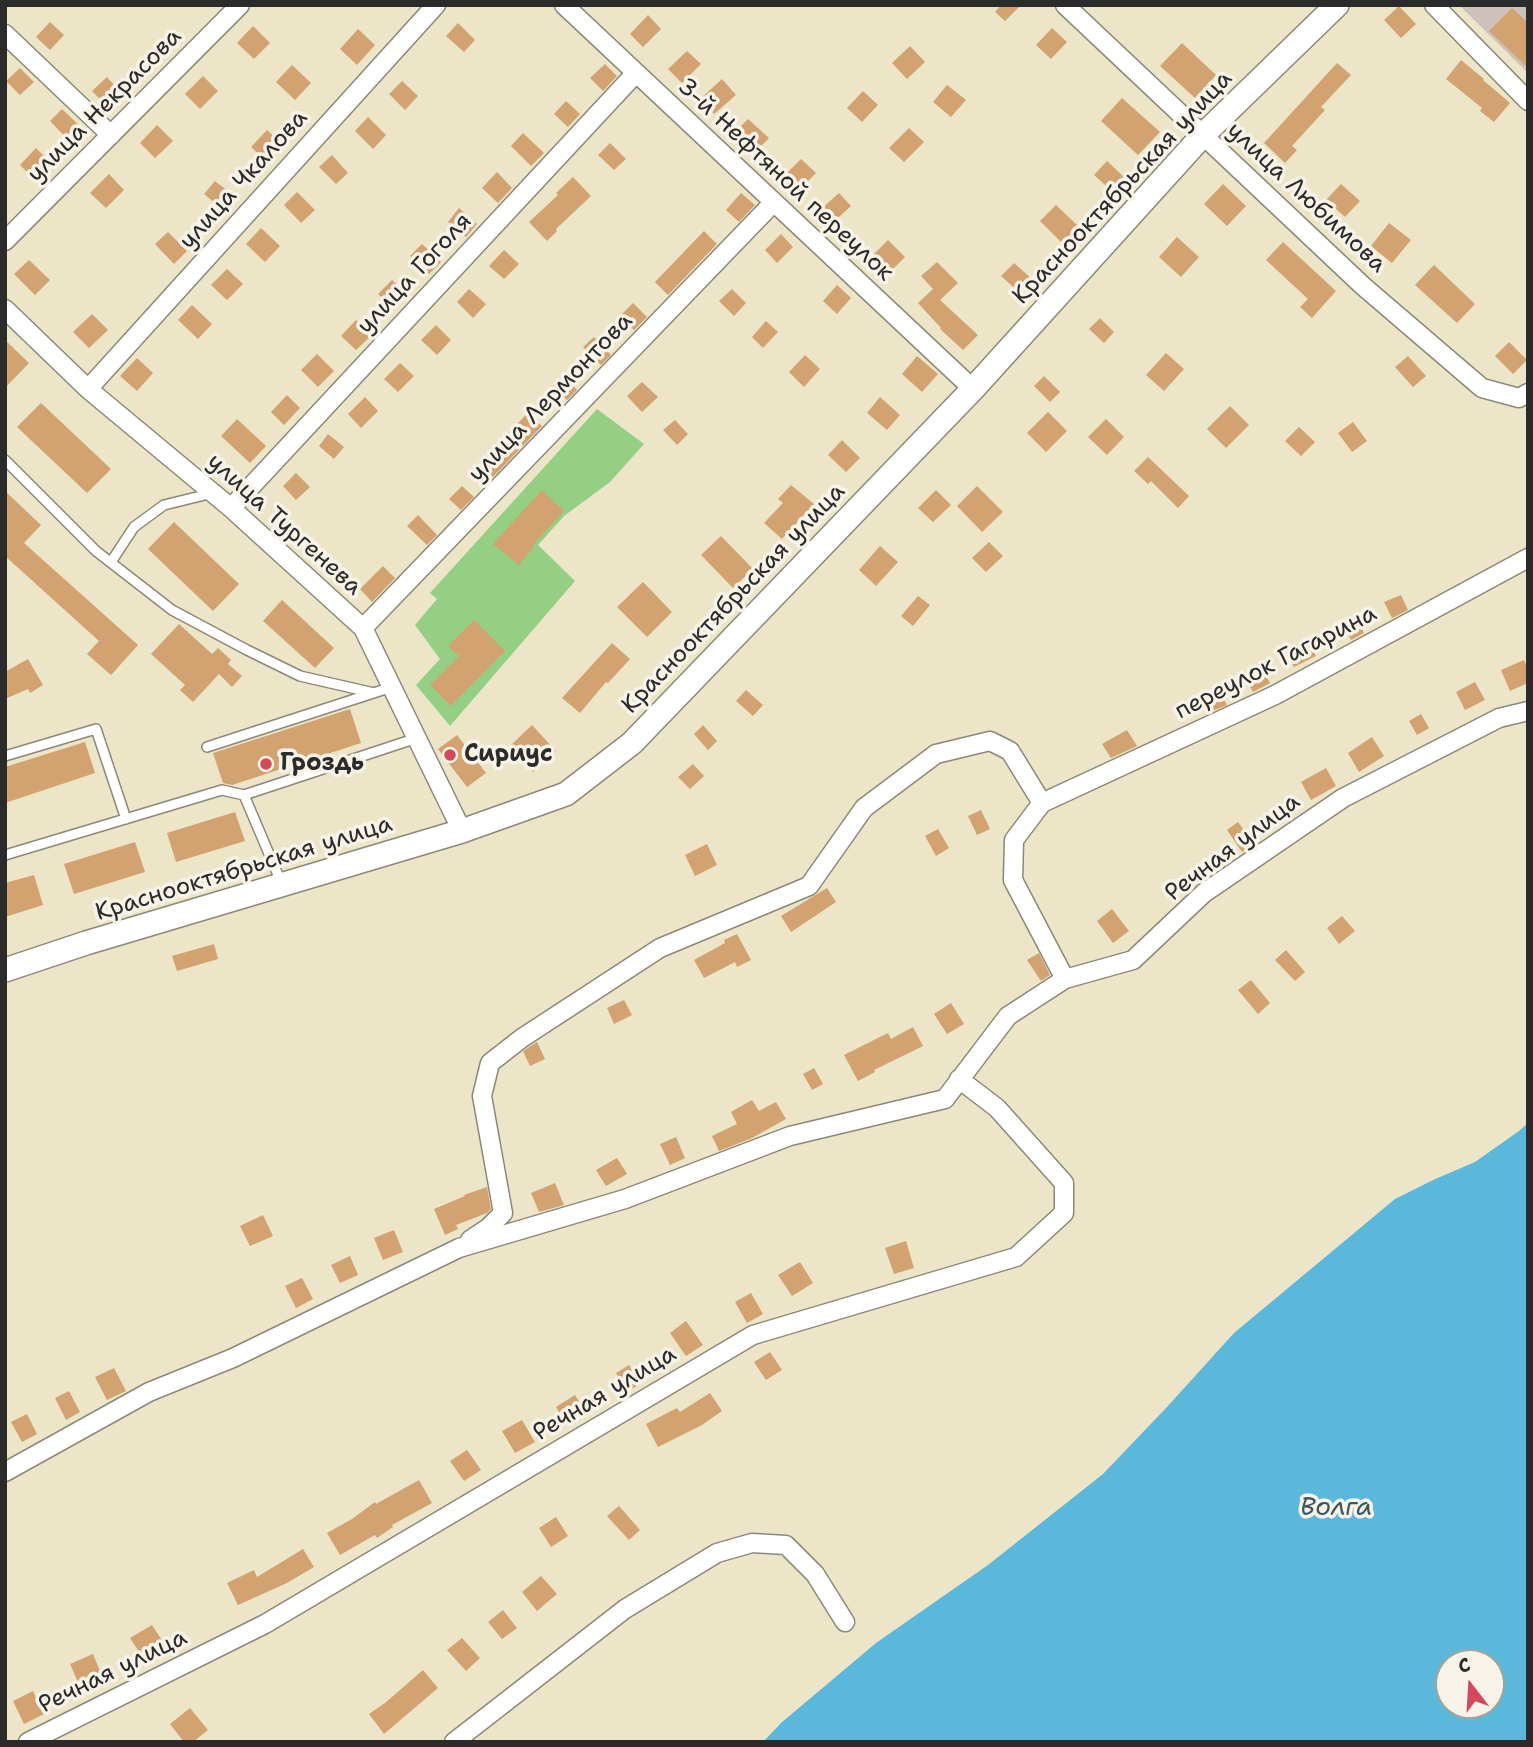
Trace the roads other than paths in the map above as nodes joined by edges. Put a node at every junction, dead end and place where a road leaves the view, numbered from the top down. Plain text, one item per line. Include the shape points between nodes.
1 (240, 5) edge
2 (436, 5) edge
3 (564, 5) edge
4 (1065, 5) edge
5 (1336, 5) edge
6 (1434, 5) edge
7 (5, 34) edge
8 (635, 74) junction
9 (1528, 101) edge
10 (111, 135) junction
11 (1203, 135) junction
12 (774, 202) junction
13 (5, 241) edge
14 (5, 309) edge
15 (88, 388) junction
16 (973, 389) junction
17 (1528, 393) edge
18 (5, 460) edge
19 (213, 493) junction
20 (231, 508) junction
21 (1528, 558) edge
22 (111, 562) junction
23 (363, 628) junction
24 (391, 687) junction
25 (374, 693) junction
26 (1528, 711) edge
27 (417, 738) junction
28 (207, 747) dead end
29 (5, 756) edge
30 (244, 795) junction
31 (1042, 803) junction
32 (126, 819) junction
33 (462, 831) junction
34 (5, 855) edge
35 (282, 884) junction
36 (5, 970) edge
37 (1065, 979) junction
38 (960, 1079) junction
39 (459, 1248) junction
40 (5, 1472) edge
41 (845, 1622) dead end
42 (28, 1742) edge
43 (454, 1742) edge

1 - 10 street, улица Некрасова
2 - 15 street, улица Чкалова
3 - 8 street, 3-й Нефтяной переулок
4 - 11 street, улица Любимова
5 - 11 street, Краснооктябрьская улица
6 - 9 street
7 - 10 street
8 - 12 street, 3-й Нефтяной переулок
8 - 20 street, улица Гоголя
10 - 13 street, улица Некрасова
11 - 16 street, Краснооктябрьская улица
11 - 17 street, улица Любимова via 1363,286 1482,388 1519,398
12 - 16 street, 3-й Нефтяной переулок
12 - 23 street, улица Лермонтова
14 - 15 street, улица Тургенева
15 - 19 street, улица Тургенева
16 - 33 street, Краснооктябрьская улица via 632,743 566,794
18 - 22 lane
19 - 20 street, улица Тургенева
19 - 22 lane via 164,505 134,527
20 - 23 street, улица Тургенева
21 - 31 street, переулок Гагарина via 1275,695
22 - 25 lane via 173,610 247,650 300,676
23 - 24 street, улица Тургенева
24 - 25 lane
24 - 27 street, улица Тургенева
25 - 28 lane
26 - 37 street, Речная улица via 1499,718 1343,798 1204,893 1133,960
27 - 30 lane
27 - 33 street, улица Тургенева
29 - 32 lane via 96,729
30 - 32 lane via 222,790
30 - 35 lane
31 - 37 street via 1014,840 1013,880
31 - 39 street via 1010,751 990,741 936,754 864,808 809,887 660,948 522,1038 490,1063 482,1096 503,1213
32 - 34 lane
33 - 35 street, Краснооктябрьская улица
35 - 36 street, Краснооктябрьская улица
37 - 38 street, Речная улица via 1008,1016
38 - 39 street, Речная улица via 945,1099 790,1136 625,1199
38 - 42 street, Речная улица via 997,1108 1064,1183 1064,1213 1016,1257 752,1335 265,1624
39 - 40 street, Речная улица via 233,1358 149,1392
41 - 43 street via 815,1574 786,1545 752,1543 717,1553 625,1609

